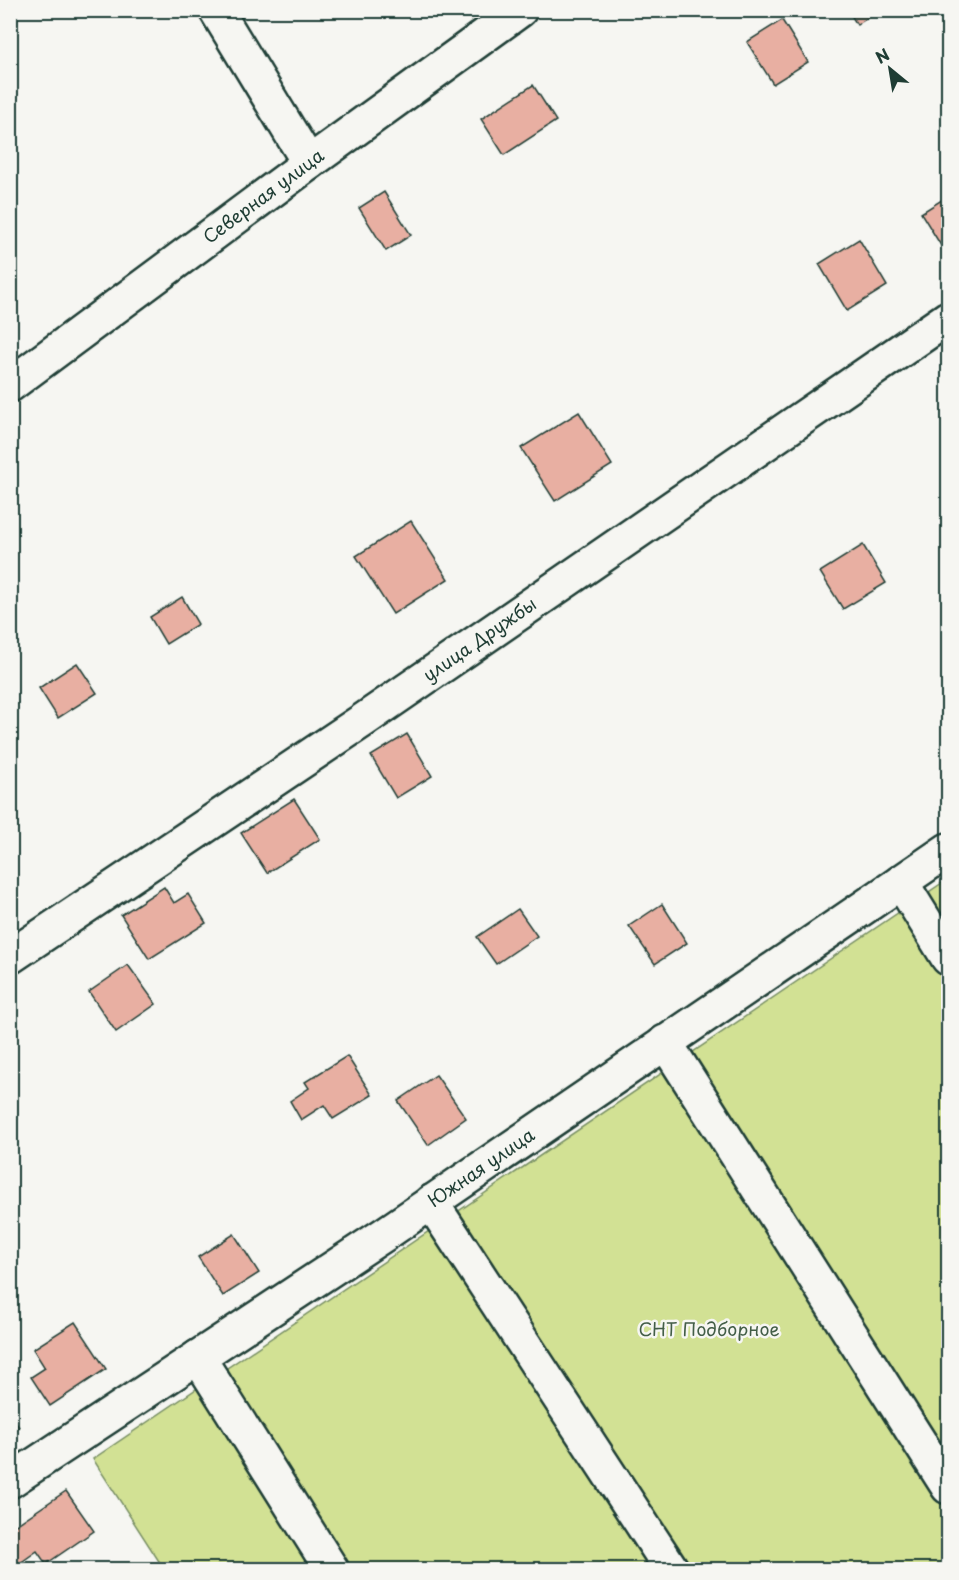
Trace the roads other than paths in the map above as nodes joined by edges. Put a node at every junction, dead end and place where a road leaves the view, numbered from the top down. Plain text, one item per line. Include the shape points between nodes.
1 (216, 10) edge
2 (520, 10) edge
3 (309, 163) junction
4 (948, 318) edge
5 (10, 385) edge
6 (948, 850) edge
7 (901, 882) junction
8 (10, 957) edge
9 (948, 958) edge
10 (666, 1042) junction
11 (430, 1202) junction
12 (198, 1357) junction
13 (10, 1481) edge
14 (948, 1487) edge
15 (332, 1569) edge
16 (672, 1569) edge

1 - 3 street
2 - 3 street, Северная улица
3 - 5 street, Северная улица
4 - 8 street, улица Дружбы via 385,706
6 - 7 street, Южная улица
7 - 9 street
7 - 10 street, Южная улица
10 - 11 street, Южная улица
10 - 14 street
11 - 12 street, Южная улица
11 - 16 street
12 - 13 street, Южная улица
12 - 15 street

